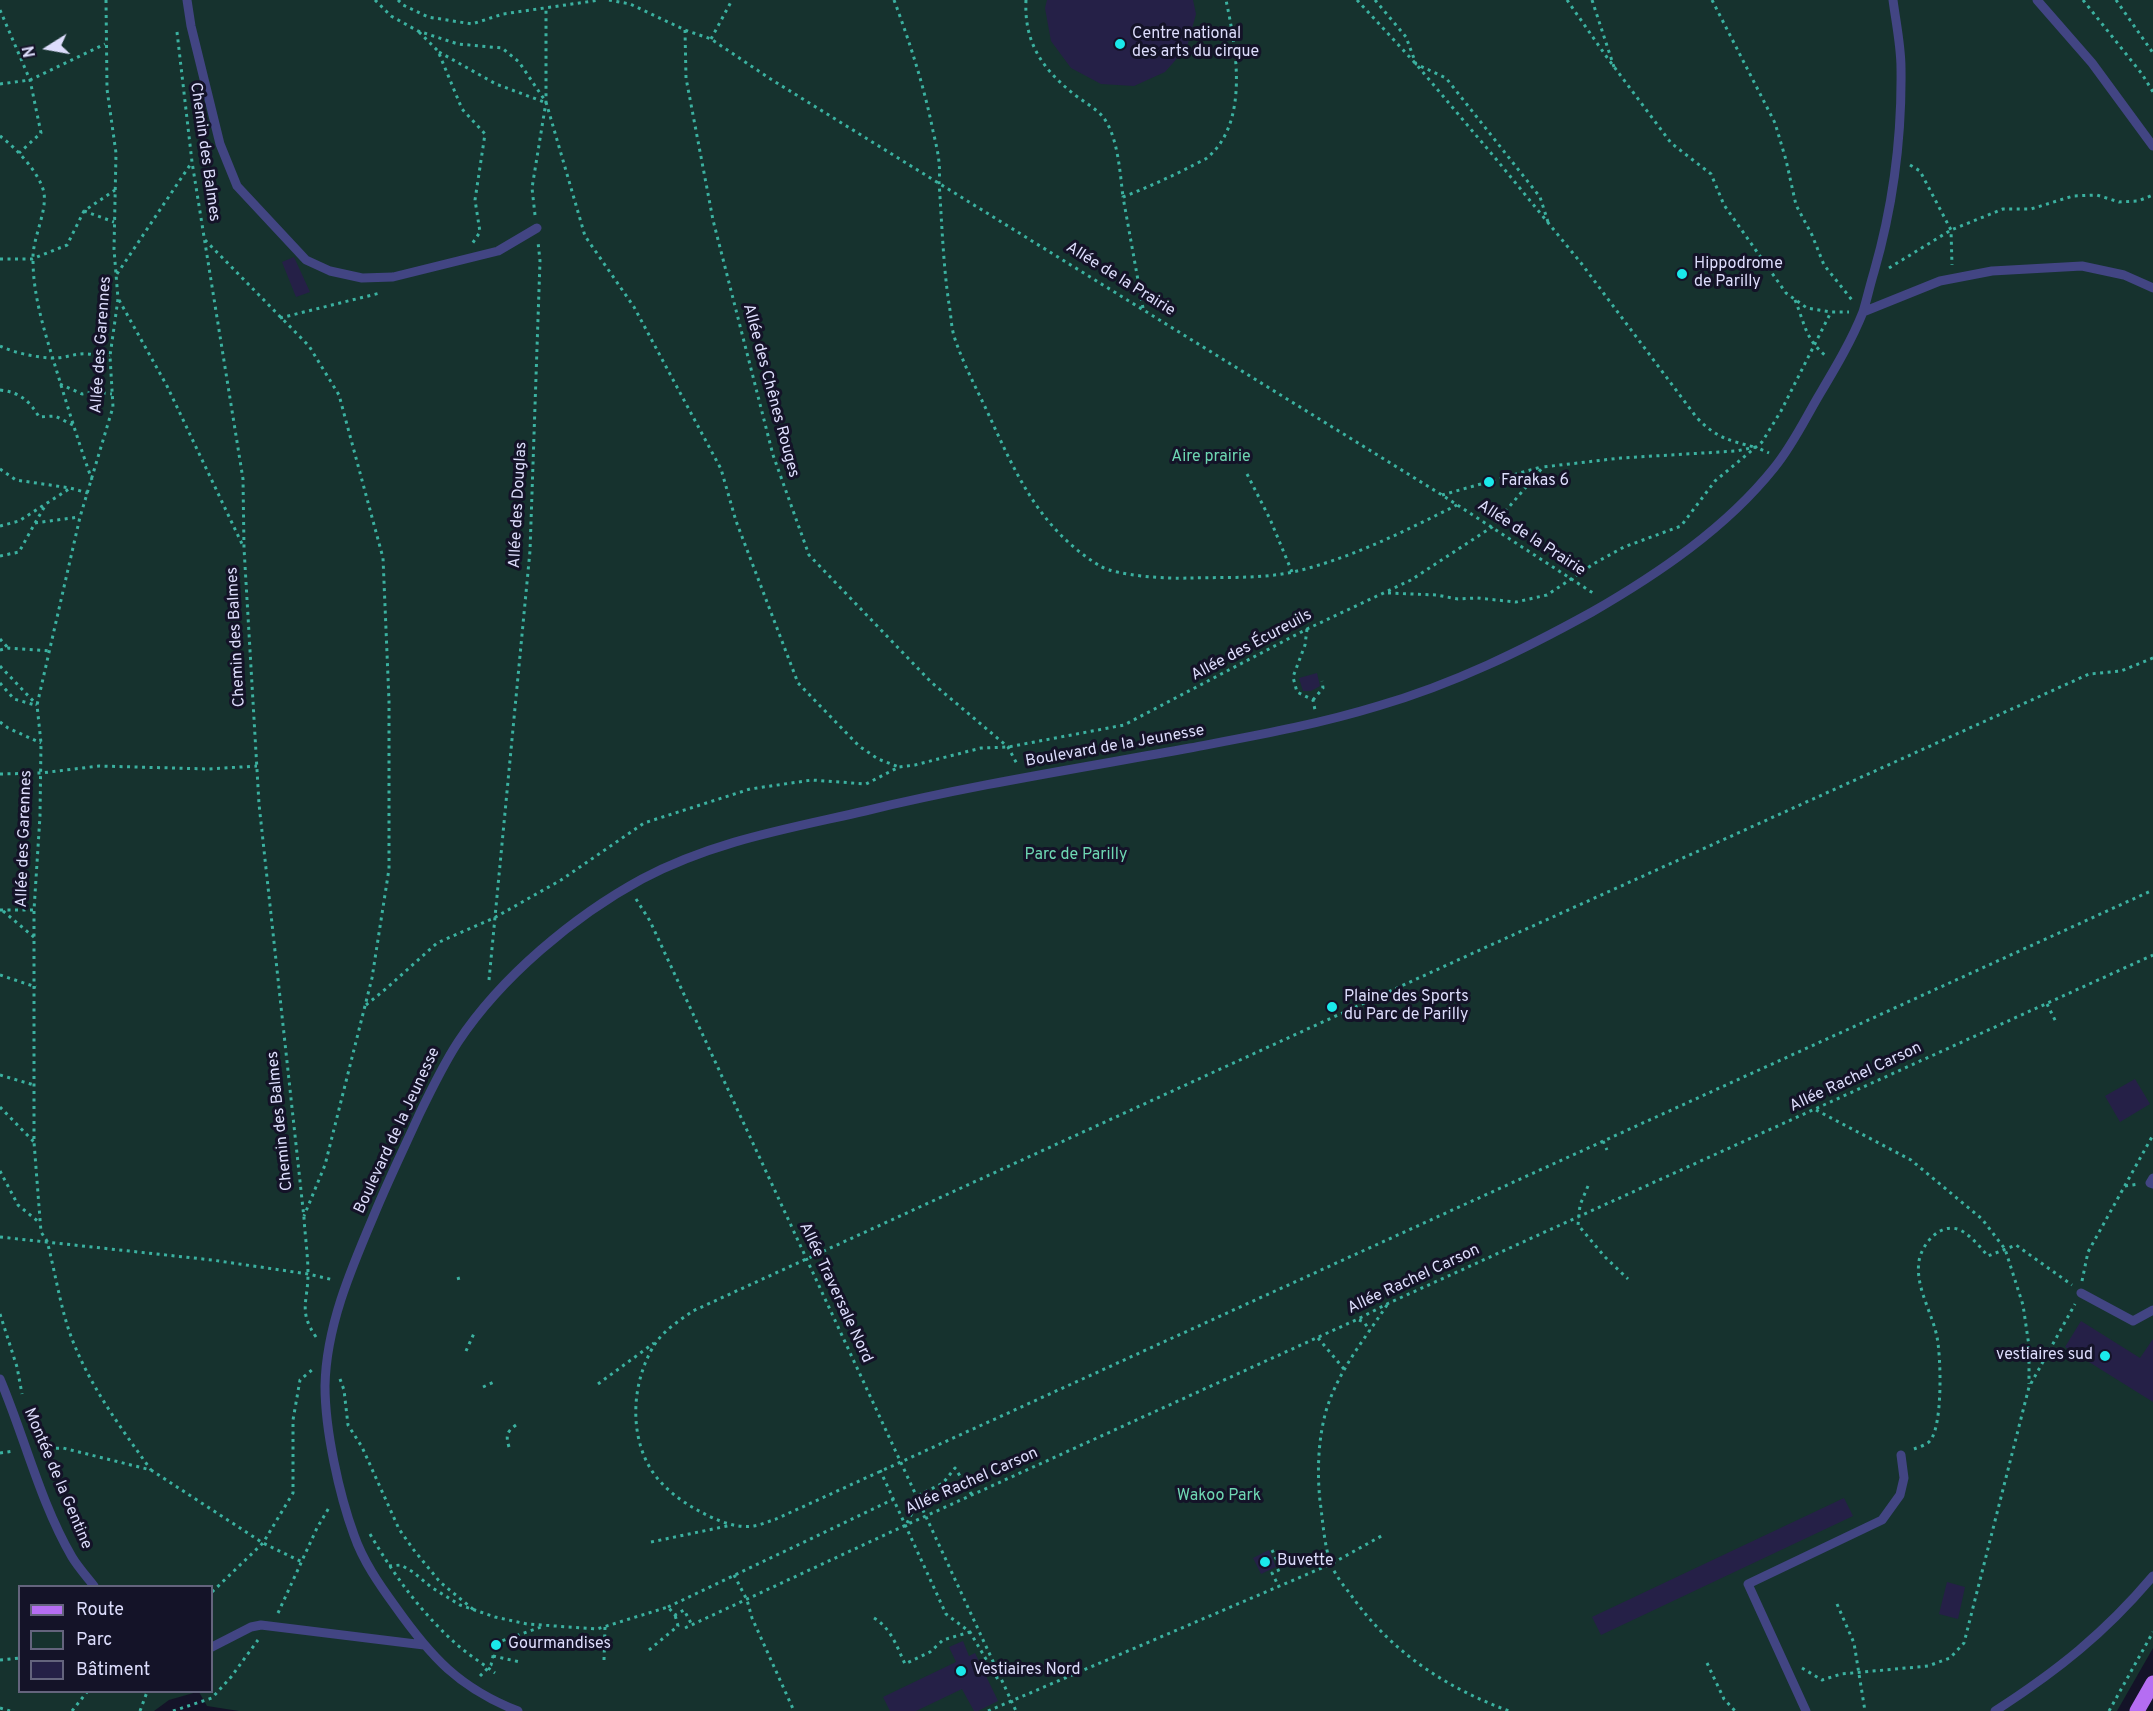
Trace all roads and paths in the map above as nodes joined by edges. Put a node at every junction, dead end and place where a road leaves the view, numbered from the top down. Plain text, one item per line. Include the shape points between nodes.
1 (106, 0) edge
2 (187, 0) edge
3 (375, 0) edge
4 (398, 0) edge
5 (600, 0) edge
6 (609, 0) edge
7 (732, 0) edge
8 (894, 0) edge
9 (1026, 0) edge
10 (1226, 0) edge
11 (1357, 0) edge
12 (1375, 0) edge
13 (1567, 0) edge
14 (1592, 0) edge
15 (1712, 0) edge
16 (1893, 0) edge
17 (2037, 0) edge
18 (2083, 0) edge
19 (2116, 0) edge
20 (546, 7) junction
21 (0, 10) edge
22 (176, 23) dead end
23 (685, 30) junction
24 (418, 31) junction
25 (711, 39) junction
26 (105, 44) junction
27 (438, 51) junction
28 (2153, 53) edge
29 (1416, 64) junction
30 (1616, 70) junction
31 (30, 80) junction
32 (0, 84) edge
33 (2153, 92) edge
34 (546, 102) junction
35 (1, 138) edge
36 (2153, 146) edge
37 (19, 153) junction
38 (1897, 157) junction
39 (192, 162) junction
40 (939, 182) junction
41 (115, 190) junction
42 (2153, 195) edge
43 (1123, 197) junction
44 (84, 211) junction
45 (114, 222) junction
46 (1550, 226) junction
47 (537, 228) junction
48 (1950, 230) junction
49 (204, 239) junction
50 (0, 259) edge
51 (33, 259) junction
52 (463, 259) junction
53 (116, 275) junction
54 (1872, 279) junction
55 (1952, 279) junction
56 (2153, 288) edge
57 (390, 290) dead end
58 (118, 298) junction
59 (1794, 298) junction
60 (1144, 309) junction
61 (1831, 312) junction
62 (1863, 312) junction
63 (280, 318) junction
64 (0, 346) edge
65 (1814, 347) junction
66 (110, 356) junction
67 (52, 358) junction
68 (1837, 365) junction
69 (60, 384) junction
70 (0, 390) edge
71 (112, 394) junction
72 (73, 425) junction
73 (1756, 447) junction
74 (1782, 458) junction
75 (1543, 467) junction
76 (0, 469) edge
77 (1247, 474) dead end
78 (92, 480) junction
79 (70, 488) junction
80 (88, 493) junction
81 (1442, 495) junction
82 (46, 503) junction
83 (1457, 505) junction
84 (80, 517) junction
85 (35, 523) junction
86 (0, 526) edge
87 (1492, 527) junction
88 (244, 548) junction
89 (0, 556) edge
90 (1292, 572) junction
91 (1571, 579) junction
92 (1385, 593) junction
93 (1607, 603) junction
94 (1308, 630) junction
95 (0, 639) edge
96 (8, 648) junction
97 (0, 650) edge
98 (51, 651) junction
99 (2153, 658) edge
100 (0, 666) edge
101 (1322, 681) dead end
102 (0, 683) edge
103 (1313, 700) junction
104 (37, 705) junction
105 (0, 722) edge
106 (1318, 722) junction
107 (41, 743) junction
108 (1008, 747) junction
109 (257, 766) junction
110 (899, 766) junction
111 (41, 773) junction
112 (0, 774) edge
113 (1023, 779) junction
114 (629, 887) junction
115 (2153, 890) edge
116 (2, 910) edge
117 (34, 910) junction
118 (494, 918) junction
119 (35, 939) junction
120 (2153, 955) edge
121 (0, 975) edge
122 (36, 987) junction
123 (487, 1003) junction
124 (2047, 1004) junction
125 (366, 1005) junction
126 (2056, 1022) dead end
127 (0, 1075) edge
128 (34, 1085) junction
129 (0, 1107) edge
130 (1816, 1110) junction
131 (2153, 1135) edge
132 (1603, 1141) junction
133 (34, 1142) junction
134 (1607, 1150) dead end
135 (0, 1171) edge
136 (2153, 1178) edge
137 (2153, 1184) edge
138 (1588, 1186) dead end
139 (304, 1218) junction
140 (1577, 1219) junction
141 (40, 1222) junction
142 (0, 1237) edge
143 (47, 1241) junction
144 (2005, 1250) junction
145 (806, 1259) junction
146 (308, 1274) junction
147 (349, 1276) junction
148 (458, 1277) dead end
149 (1628, 1279) dead end
150 (460, 1284) dead end
151 (2081, 1293) junction
152 (1389, 1303) junction
153 (2153, 1310) edge
154 (1358, 1319) junction
155 (475, 1331) dead end
156 (1370, 1331) junction
157 (1318, 1337) junction
158 (656, 1342) junction
159 (466, 1351) dead end
160 (329, 1355) junction
161 (1344, 1369) junction
162 (0, 1379) edge
163 (496, 1381) dead end
164 (598, 1384) dead end
165 (483, 1387) dead end
166 (2029, 1387) junction
167 (516, 1425) dead end
168 (509, 1448) dead end
169 (27, 1449) junction
170 (1901, 1455) joint
171 (900, 1461) junction
172 (151, 1470) junction
173 (880, 1470) junction
174 (341, 1489) junction
175 (972, 1496) junction
176 (894, 1499) junction
177 (918, 1501) junction
178 (925, 1516) junction
179 (734, 1525) junction
180 (906, 1525) junction
181 (366, 1528) dead end
182 (1385, 1534) dead end
183 (651, 1542) dead end
184 (263, 1543) junction
185 (1272, 1550) dead end
186 (302, 1562) junction
187 (1331, 1564) junction
188 (389, 1566) junction
189 (734, 1575) junction
190 (2153, 1576) edge
191 (93, 1585) edge
192 (1278, 1587) junction
193 (213, 1591) edge
194 (747, 1600) junction
195 (1837, 1604) dead end
196 (668, 1607) junction
197 (474, 1610) junction
198 (675, 1615) junction
199 (874, 1618) dead end
200 (546, 1625) junction
201 (692, 1625) junction
202 (268, 1626) junction
203 (605, 1627) junction
204 (685, 1628) dead end
205 (970, 1632) junction
206 (2153, 1632) edge
207 (424, 1645) junction
208 (213, 1646) edge
209 (649, 1650) dead end
210 (1780, 1654) junction
211 (493, 1656) junction
212 (18, 1658) edge
213 (0, 1660) edge
214 (604, 1660) dead end
215 (520, 1662) dead end
216 (1707, 1663) dead end
217 (488, 1667) junction
218 (495, 1673) dead end
219 (1859, 1673) junction
220 (2153, 1683) edge
221 (470, 1687) junction
222 (86, 1693) edge
223 (147, 1693) edge
224 (1011, 1701) junction
225 (0, 1708) edge
226 (10, 1711) edge
227 (72, 1711) edge
228 (140, 1711) edge
229 (173, 1711) edge
230 (519, 1711) edge
231 (794, 1711) edge
232 (988, 1711) edge
233 (1016, 1711) edge
234 (1509, 1711) edge
235 (1735, 1711) edge
236 (1806, 1711) edge
237 (1865, 1711) edge
238 (1995, 1711) edge
239 (2109, 1711) edge
240 (2137, 1711) edge

1 - 26 path
2 - 52 lane via 220,144 237,186 306,260 330,271 362,278 393,277
3 - 24 path via 391,16
4 - 20 path via 428,17 472,24
5 - 20 path
6 - 23 path, Allée de la Prairie via 630,4
7 - 25 path
8 - 40 path via 929,110 940,167
9 - 43 path via 1025,18 1037,56 1069,90 1103,116 1117,148
10 - 43 path via 1234,40 1236,99 1227,132 1207,158
11 - 29 path
12 - 29 path via 1406,37
13 - 30 path
14 - 30 path
15 - 62 path via 1775,123 1796,205 1824,265
16 - 38 lane, Boulevard de la Jeunesse via 1901,62
17 - 36 lane via 2092,63
18 - 33 path
19 - 28 path
20 - 34 path, Allée des Douglas
21 - 31 path
22 - 39 path, Chemin des Balmes
23 - 25 path, Allée de la Prairie
23 - 108 path, Allée des Chênes Rouges via 686,78 713,220 773,455 809,555 931,682
24 - 27 path
24 - 34 path via 458,44 502,48 519,62
25 - 40 path, Allée de la Prairie
26 - 31 path
26 - 41 path via 116,153
27 - 34 path via 496,84
27 - 52 path via 462,109 485,134 475,200 480,232
29 - 46 path
29 - 46 path via 1446,78 1540,197
30 - 59 path via 1671,143 1711,174 1724,205 1744,235 1786,293
31 - 32 path
31 - 37 path via 41,134
34 - 47 path, Allée des Douglas via 532,188
34 - 110 path via 585,236 634,308 721,469 736,521 798,682 859,746 878,759
35 - 37 path
37 - 51 path via 44,192
38 - 48 path via 1920,171
38 - 54 lane, Boulevard de la Jeunesse via 1887,227
39 - 49 path, Chemin des Balmes
39 - 53 path, Allée des Garennes
40 - 60 path, Allée de la Prairie
40 - 90 path via 945,276 954,335 1012,465 1030,498 1053,527 1102,567 1126,573 1162,579
41 - 44 path
41 - 45 path
42 - 48 path via 2119,202 2097,195 2073,196 2031,209 2003,209
43 - 60 path
44 - 45 path
44 - 51 path via 67,245
45 - 53 path
46 - 73 path via 1697,418 1712,433
47 - 52 lane via 498,252
47 - 118 path, Allée des Douglas via 540,261 530,551
48 - 54 path
48 - 55 path
49 - 63 path
49 - 88 path, Chemin des Balmes via 243,479
50 - 51 path
51 - 67 path via 36,294
53 - 58 path, Allée des Garennes
54 - 62 lane, Boulevard de la Jeunesse
55 - 56 lane via 1992,271 2082,266 2124,275
55 - 62 lane
57 - 63 path
58 - 66 path, Allée des Garennes
58 - 88 path via 168,386
59 - 61 path via 1807,308
59 - 65 path
60 - 81 path, Allée de la Prairie
61 - 62 path
61 - 65 path
62 - 68 lane, Boulevard de la Jeunesse
63 - 125 path via 309,346 339,395 383,558 389,701 389,869
64 - 67 path via 12,352
65 - 68 path
65 - 73 path via 1781,411
66 - 67 path via 102,358 92,353
66 - 71 path, Allée des Garennes
67 - 69 path
68 - 74 lane, Boulevard de la Jeunesse
69 - 71 path via 82,394
69 - 72 path
70 - 72 path via 12,391 31,402 39,417 55,417
71 - 78 path, Allée des Garennes via 113,407
72 - 78 path
73 - 74 path
73 - 75 path
73 - 91 path via 1715,481 1681,526 1624,547
74 - 93 lane, Boulevard de la Jeunesse via 1749,496 1684,554
75 - 81 path
75 - 87 path, Allée des Écureuils
76 - 79 path via 16,480
77 - 90 path
78 - 80 path, Allée des Garennes
79 - 80 path
79 - 82 path
80 - 84 path, Allée des Garennes
81 - 83 path, Allée de la Prairie
82 - 85 path
82 - 86 path via 19,521
83 - 87 path, Allée de la Prairie
83 - 90 path via 1336,559
84 - 85 path
84 - 98 path, Allée des Garennes
85 - 89 path via 19,552
87 - 91 path, Allée de la Prairie
87 - 92 path, Allée des Écureuils
88 - 109 path, Chemin des Balmes
91 - 92 path via 1547,595 1516,602
91 - 93 path, Allée de la Prairie
92 - 94 path, Allée des Écureuils
93 - 106 lane, Boulevard de la Jeunesse via 1479,670 1378,706
94 - 103 path via 1293,677 1297,692
94 - 108 path, Allée des Écureuils via 1124,725
95 - 96 path
96 - 97 path
96 - 98 path
98 - 104 path, Allée des Garennes
99 - 145 path via 2121,671 2078,679
100 - 104 path
101 - 103 path via 1323,688
102 - 104 path via 14,699
103 - 106 path
104 - 107 path, Allée des Garennes
105 - 107 path
106 - 113 lane, Boulevard de la Jeunesse
107 - 111 path, Allée des Garennes
108 - 110 path, Allée des Écureuils via 981,748
108 - 113 path, Allée des Chênes Rouges
109 - 111 path via 99,766
109 - 139 path, Chemin des Balmes
110 - 118 path via 866,784 812,780 750,789 644,823 561,880
111 - 112 path
111 - 117 path, Allée des Garennes
113 - 114 lane, Boulevard de la Jeunesse via 929,795 738,839 691,856
114 - 123 lane, Boulevard de la Jeunesse via 590,910 543,948
114 - 145 path, Allée Traversale Nord via 650,921
115 - 132 path
116 - 117 path
116 - 119 path
117 - 119 path, Allée des Garennes
118 - 123 path, Allée des Douglas
118 - 125 path via 437,942
119 - 122 path, Allée des Garennes
120 - 124 path, Allée Rachel Carson
121 - 122 path
122 - 128 path, Allée des Garennes
123 - 147 lane, Boulevard de la Jeunesse via 435,1083 390,1175
124 - 126 path
124 - 130 path, Allée Rachel Carson
125 - 139 path via 325,1165
127 - 128 path
128 - 133 path, Allée des Garennes
129 - 133 path
130 - 140 path, Allée Rachel Carson
130 - 144 path via 1911,1160 1982,1219
131 - 151 path via 2088,1252
132 - 134 path
132 - 171 path
133 - 141 path, Allée des Garennes
135 - 141 path via 18,1205
136 - 137 lane
138 - 140 path
139 - 146 path, Chemin des Balmes
140 - 149 path via 1605,1257
140 - 152 path, Allée Rachel Carson
141 - 143 path, Allée des Garennes
142 - 143 path
143 - 146 path
143 - 172 path, Allée des Garennes via 71,1337 107,1408
144 - 151 path via 2016,1245
144 - 166 path via 2023,1305
144 - 170 path via 1988,1256 1960,1229 1936,1233 1925,1244 1919,1261 1920,1282 1937,1336 1941,1382 1929,1442
145 - 158 path via 693,1311
145 - 171 path, Allée Traversale Nord
146 - 147 path via 339,1281
146 - 160 path, Chemin des Balmes via 304,1312 308,1325
147 - 160 lane, Boulevard de la Jeunesse
148 - 150 path
151 - 153 lane via 2133,1321
151 - 166 path
152 - 154 path, Allée Rachel Carson
152 - 156 path
154 - 156 path
154 - 157 path, Allée Rachel Carson
155 - 159 path
156 - 161 path
157 - 161 path
157 - 175 path, Allée Rachel Carson
158 - 164 path
158 - 179 path via 646,1359 636,1406 643,1451 652,1471 669,1491 711,1517
160 - 174 lane, Boulevard de la Jeunesse via 325,1385
160 - 184 path via 300,1380 293,1420 293,1493
160 - 197 path, Chemin des Balmes via 344,1390 348,1425 399,1529 440,1582
161 - 187 path via 1326,1412 1319,1449 1319,1488
162 - 169 lane, Montée de la Gentine
163 - 165 path
166 - 219 path via 1964,1643 1950,1658 1928,1666
167 - 168 path via 506,1436
169 - 172 path via 63,1448
169 - 191 lane, Montée de la Gentine via 65,1544
170 - 210 lane via 1904,1478 1900,1495 1882,1520 1749,1584
171 - 173 path
171 - 177 path, Allée Traversale Nord
172 - 184 path
173 - 176 path
173 - 179 path via 776,1519 753,1526
174 - 186 path
174 - 207 lane, Boulevard de la Jeunesse via 368,1566
175 - 177 path via 956,1468 943,1483 919,1495
175 - 178 path, Allée Rachel Carson
176 - 180 path
176 - 189 path
177 - 178 path, Allée Traversale Nord
177 - 180 path
178 - 180 path, Allée Rachel Carson
178 - 224 path, Allée Traversale Nord
179 - 183 path
180 - 194 path, Allée Rachel Carson
180 - 205 path via 946,1614
181 - 188 path
182 - 187 path
184 - 186 path
184 - 193 path
185 - 192 path via 1281,1569 1272,1573
186 - 202 path
187 - 192 path
187 - 234 path via 1374,1625 1411,1659 1455,1688
188 - 197 path via 401,1565 453,1602
188 - 217 path via 425,1614 456,1644
189 - 194 path
189 - 196 path
190 - 238 lane via 2082,1649 2041,1682
192 - 224 path
194 - 201 path, Allée Rachel Carson
194 - 231 path
195 - 219 path via 1854,1643
196 - 198 path
196 - 203 path
197 - 200 path
198 - 201 path via 684,1610
198 - 209 path via 678,1626
199 - 205 path via 891,1634 905,1664 944,1640
200 - 203 path
200 - 211 path via 496,1642
201 - 204 path, Allée Rachel Carson
202 - 207 lane
202 - 208 lane via 251,1627
202 - 229 path via 212,1698
203 - 214 path
205 - 224 path
206 - 239 path
207 - 221 lane, Boulevard de la Jeunesse
210 - 219 path via 1822,1680
210 - 236 lane
211 - 215 path
211 - 217 path
212 - 213 path
216 - 235 path via 1724,1699
217 - 218 path
217 - 221 path
219 - 237 path
220 - 240 main road
221 - 230 lane, Boulevard de la Jeunesse
222 - 227 path
223 - 228 path
224 - 232 path
224 - 233 path, Allée Traversale Nord
225 - 226 path

